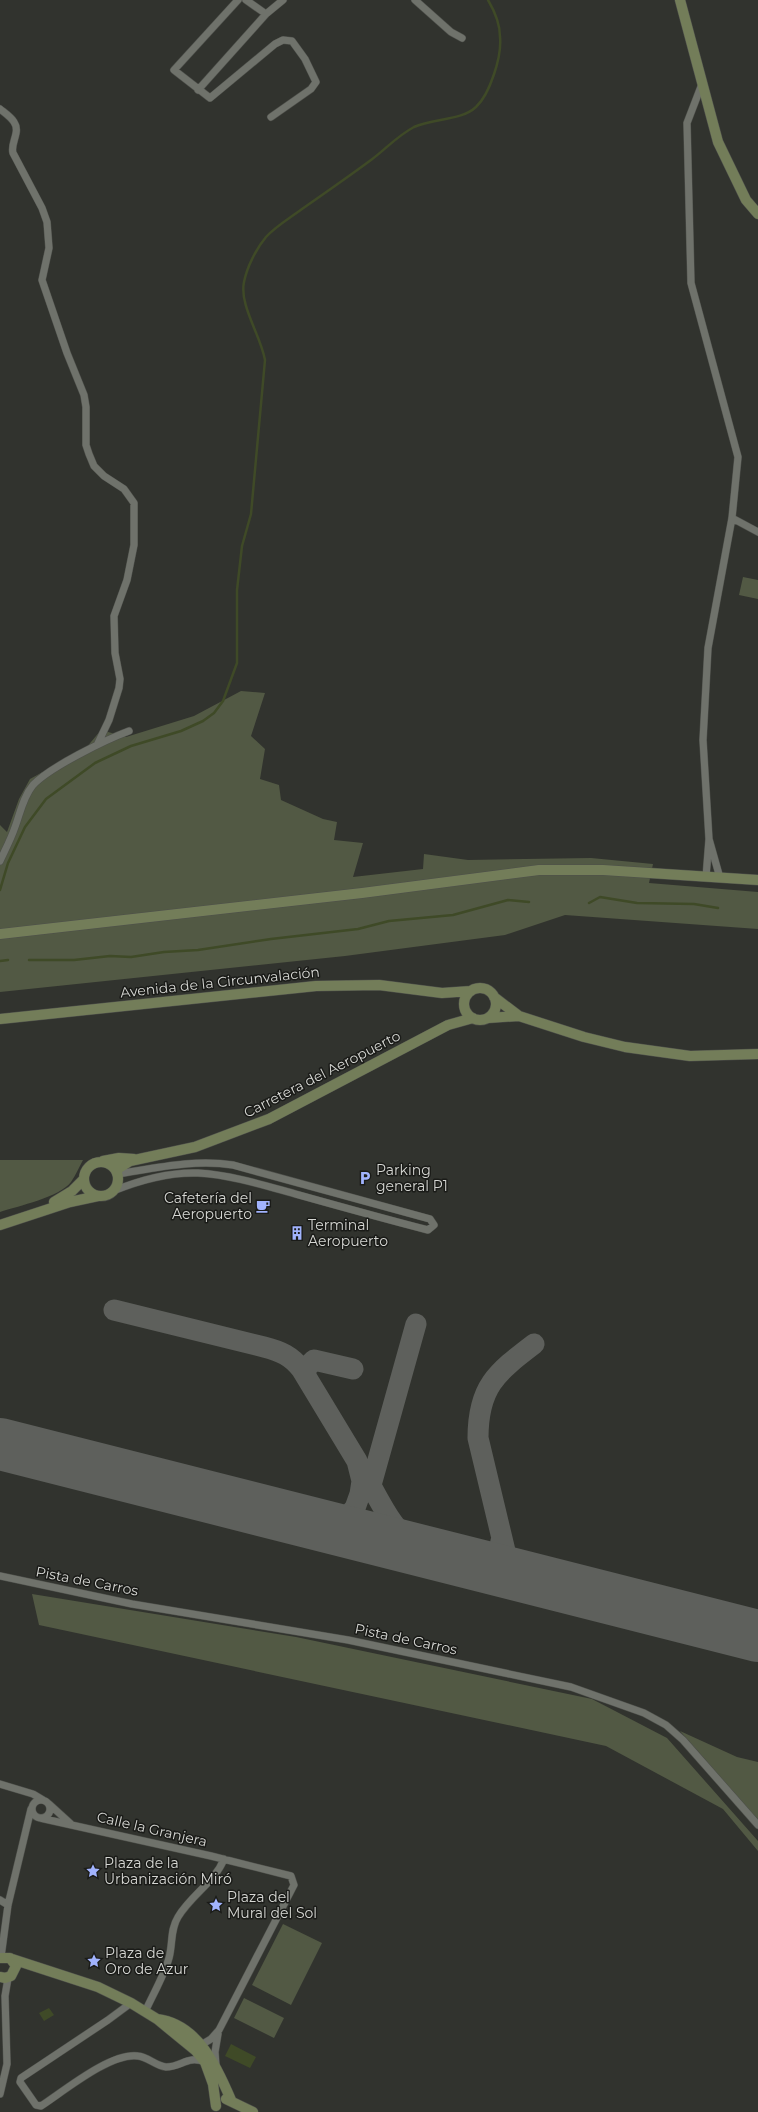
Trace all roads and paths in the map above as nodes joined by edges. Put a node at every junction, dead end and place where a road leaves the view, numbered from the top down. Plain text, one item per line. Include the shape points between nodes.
1 (238, 0) edge
2 (246, 0) edge
3 (283, 0) edge
4 (415, 0) edge
5 (680, 0) edge
6 (266, 14) junction
7 (462, 38) dead end
8 (702, 84) junction
9 (198, 90) junction
10 (0, 109) edge
11 (271, 117) dead end
12 (758, 214) edge
13 (732, 518) junction
14 (758, 532) edge
15 (129, 731) dead end
16 (98, 743) junction
17 (709, 839) junction
18 (0, 861) edge
19 (706, 877) junction
20 (720, 878) junction
21 (758, 880) edge
22 (0, 934) edge
23 (471, 991) junction
24 (442, 993) junction
25 (494, 997) junction
26 (464, 1006) junction
27 (519, 1016) junction
28 (473, 1018) junction
29 (488, 1018) junction
30 (0, 1019) edge
31 (448, 1025) junction
32 (758, 1054) edge
33 (136, 1159) junction
34 (103, 1161) junction
35 (116, 1172) junction
36 (262, 1173) junction
37 (83, 1180) junction
38 (259, 1184) junction
39 (320, 1189) junction
40 (113, 1191) junction
41 (100, 1196) junction
42 (317, 1200) junction
43 (381, 1206) junction
44 (35, 1213) junction
45 (379, 1217) junction
46 (0, 1225) edge
47 (0, 1576) edge
48 (0, 1784) edge
49 (27, 1793) junction
50 (46, 1801) junction
51 (32, 1806) junction
52 (39, 1818) junction
53 (27, 1824) junction
54 (72, 1824) junction
55 (758, 1825) edge
56 (224, 1859) junction
57 (0, 1900) edge
58 (8, 1905) junction
59 (6, 1958) edge
60 (36, 1968) junction
61 (6, 1976) edge
62 (131, 2003) junction
63 (145, 2012) junction
64 (157, 2019) junction
65 (219, 2030) junction
66 (201, 2045) junction
67 (205, 2062) junction
68 (217, 2067) junction
69 (1, 2084) edge
70 (0, 2094) edge
71 (234, 2105) edge
72 (215, 2110) edge
73 (253, 2112) edge

1 - 9 street via 174,70
2 - 6 street
3 - 6 street
4 - 7 street via 451,32
5 - 8 main road
6 - 9 street
8 - 12 main road via 718,142 743,194
8 - 13 street via 687,124 691,283 738,457
9 - 11 street via 212,98 275,44 284,40 292,41 305,59 316,82 311,89
10 - 16 street via 16,124 17,130 11,149 48,222 50,248 42,280 84,395 87,411 86,445 89,454 94,466 124,489 134,503 134,545 127,580 114,616 119,688 109,720
13 - 14 street
13 - 17 street via 708,648 703,740
15 - 16 street
16 - 18 street via 33,786 20,810
17 - 19 street
17 - 20 street
19 - 20 main road
19 - 22 main road via 603,870 520,871 362,893
20 - 21 main road
23 - 24 main road
23 - 25 main road via 484,988
23 - 26 main road via 467,994
24 - 26 main road
24 - 30 main road, Avenida de la Circunvalación via 379,985 316,986
25 - 27 main road
25 - 29 main road via 496,1006
26 - 28 main road
26 - 31 main road, Carretera del Aeropuerto
27 - 29 main road
27 - 32 main road via 584,1037 646,1051 712,1056
28 - 29 main road
28 - 31 main road, Carretera del Aeropuerto
31 - 33 main road, Carretera del Aeropuerto via 269,1119 195,1147
33 - 34 main road, Carretera del Aeropuerto
33 - 35 main road, Carretera del Aeropuerto
34 - 35 main road
34 - 37 main road via 89,1166
35 - 36 street via 168,1165 217,1163
35 - 40 main road via 118,1183
36 - 38 street
36 - 39 street
37 - 41 main road via 90,1193
37 - 44 main road via 66,1196
38 - 40 street via 212,1174 183,1174 147,1179
38 - 42 street
39 - 42 street
39 - 43 street
40 - 41 main road
41 - 44 main road
42 - 45 street
43 - 45 street
43 - 45 street via 430,1219 434,1225 428,1230
44 - 46 main road
47 - 55 street, Pista de Carros via 132,1604 348,1640 592,1693 644,1713 675,1732
48 - 49 street, Calle la Granjera
49 - 50 street, Calle la Granjera
49 - 51 street
50 - 51 street via 36,1801
50 - 52 street via 50,1812 46,1817
50 - 54 street, Calle la Granjera
51 - 52 street via 33,1814
51 - 53 street
52 - 53 street
52 - 54 street, Calle la Granjera
53 - 58 street
54 - 56 street, Calle la Granjera
56 - 63 street via 216,1875 192,1898 175,1923 167,1963
56 - 65 street, Calle la Granjera via 287,1874 291,1876 294,1885
57 - 58 street
58 - 59 street via 4,1938
59 - 60 main road
59 - 61 main road via 16,1966
60 - 61 main road
60 - 62 main road via 98,1987
61 - 69 street via 2,1987 5,1996 8,2057
62 - 63 main road
62 - 67 street via 20,2080 38,2106 109,2062 123,2057 137,2056 167,2067 189,2059
63 - 64 main road
64 - 66 main road via 177,2026
64 - 67 main road via 196,2051
65 - 66 street, Calle la Granjera
65 - 68 street, Calle la Granjera via 215,2052
66 - 68 main road
67 - 72 main road via 213,2084
68 - 71 main road
69 - 70 street
71 - 72 main road via 222,2100
71 - 73 main road

